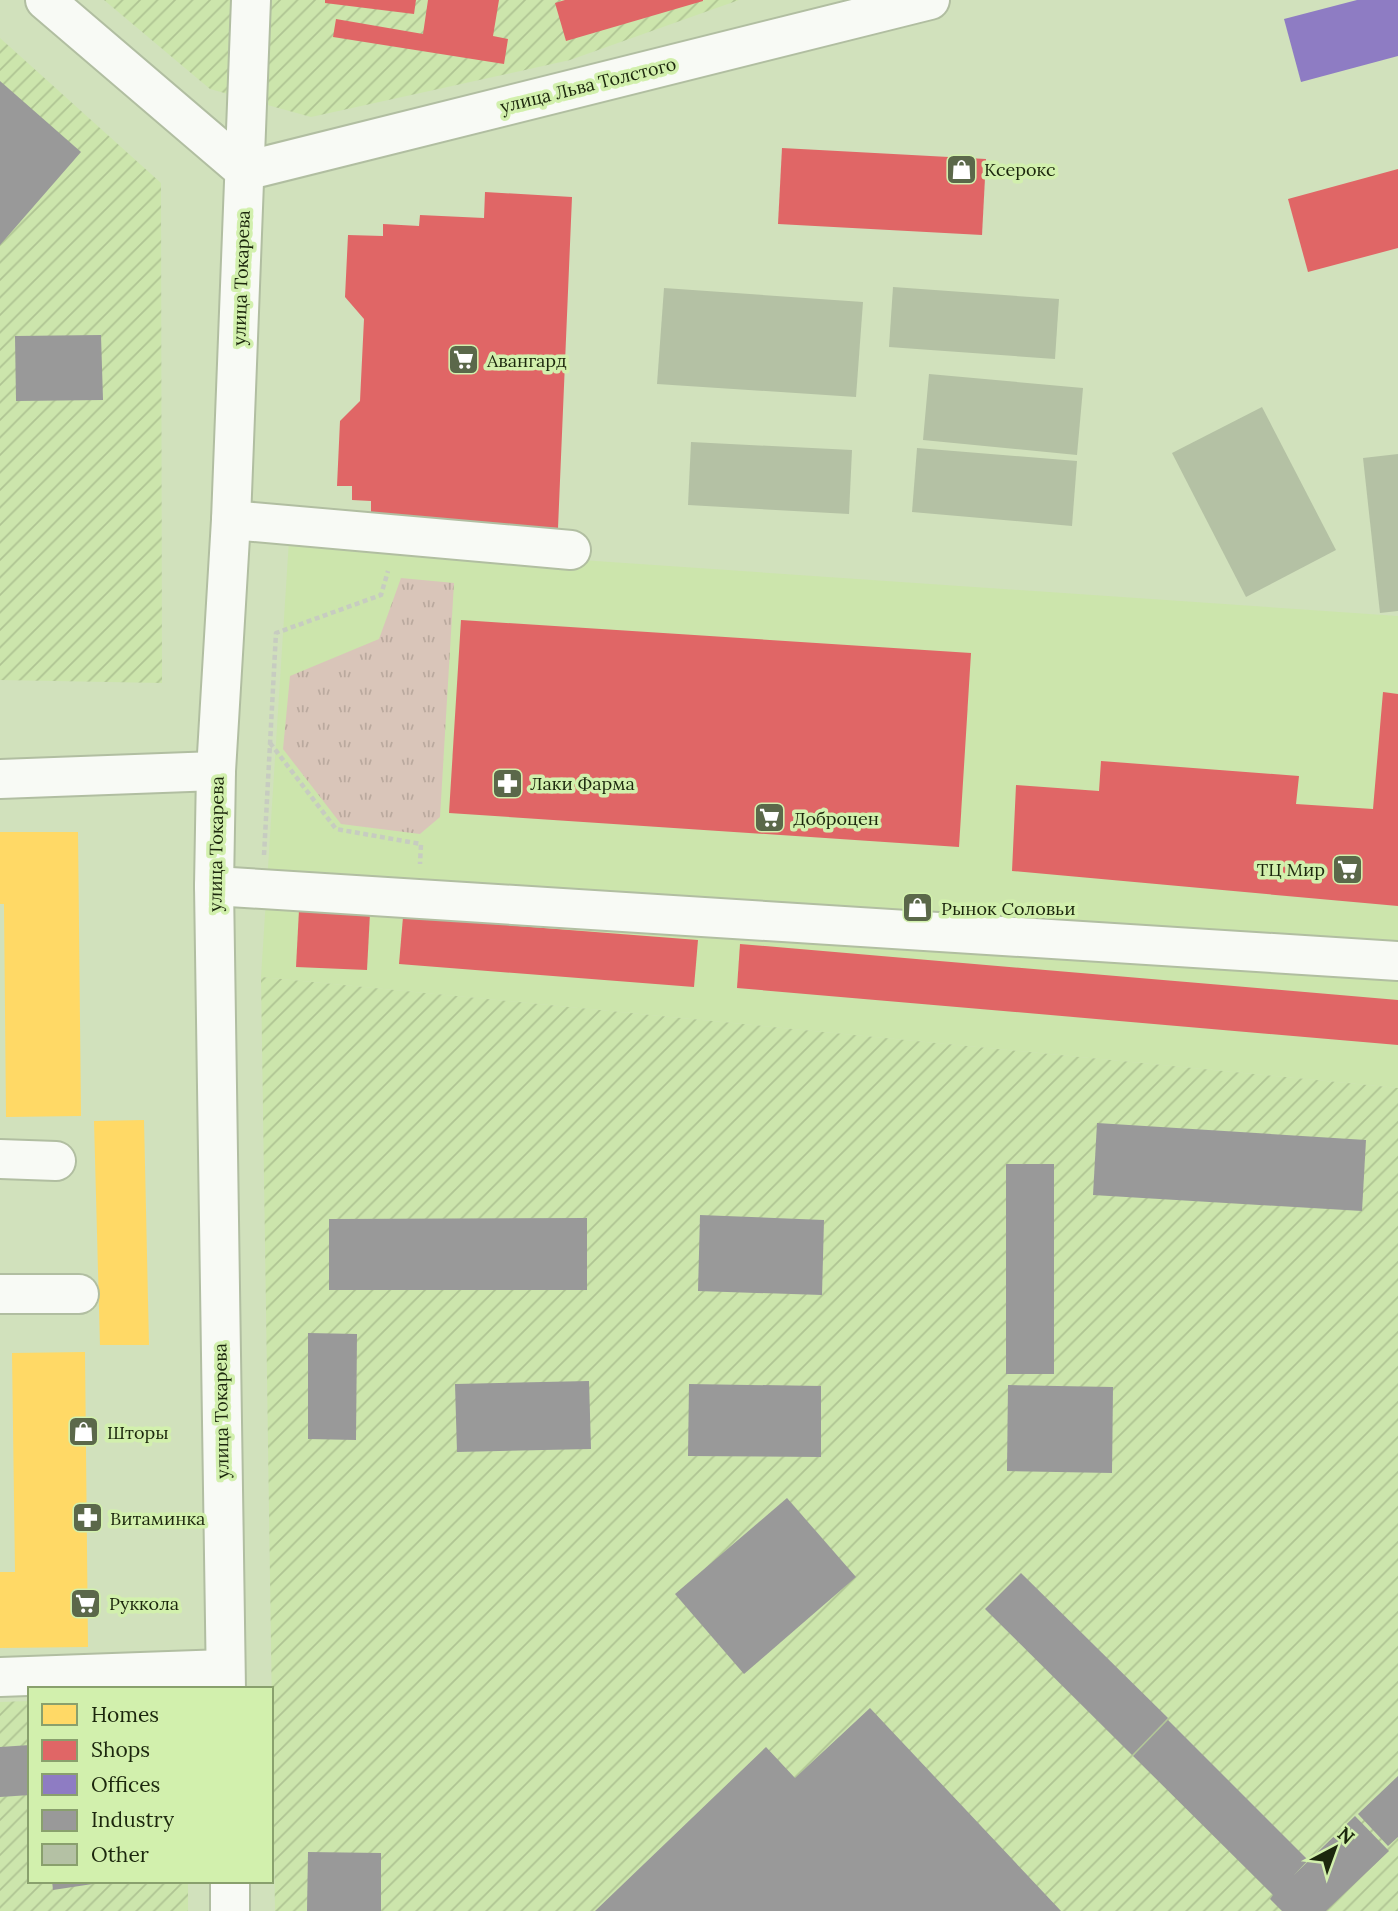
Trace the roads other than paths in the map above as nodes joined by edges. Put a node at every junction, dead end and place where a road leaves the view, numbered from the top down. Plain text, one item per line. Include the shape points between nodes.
1 (45, 0) edge
2 (251, 0) edge
3 (930, 0) edge
4 (245, 171) junction
5 (230, 520) junction
6 (571, 550) dead end
7 (216, 771) junction
8 (0, 779) edge
9 (214, 886) junction
10 (1398, 961) edge
11 (0, 1159) edge
12 (56, 1161) dead end
13 (0, 1294) edge
14 (79, 1294) dead end
15 (0, 1676) edge
16 (225, 1679) edge
17 (230, 1883) edge
18 (230, 1911) edge

1 - 4 street
2 - 4 street, улица Токарева
3 - 4 street, улица Льва Толстого
4 - 5 street, улица Токарева
5 - 6 street
5 - 7 street, улица Токарева
7 - 8 street
7 - 9 street, улица Токарева
9 - 10 street
9 - 16 street, улица Токарева
11 - 12 street
13 - 14 street
15 - 16 street
17 - 18 street

